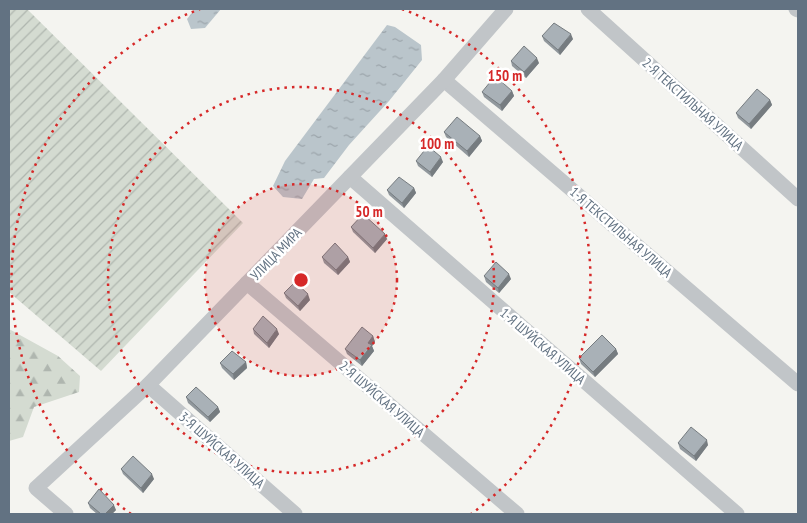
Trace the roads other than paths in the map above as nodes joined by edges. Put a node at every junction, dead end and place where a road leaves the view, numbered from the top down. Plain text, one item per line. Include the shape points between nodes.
1 (506, 9) edge
2 (588, 9) edge
3 (444, 80) junction
4 (350, 178) junction
5 (798, 199) edge
6 (248, 283) junction
7 (798, 384) edge
8 (148, 385) junction
9 (66, 514) edge
10 (295, 514) edge
11 (517, 514) edge
12 (737, 514) edge

1 - 3 street, УЛИЦА МИРА
2 - 5 street, 2-Я ТЕКСТИЛЬНАЯ УЛИЦА
3 - 4 street, УЛИЦА МИРА
3 - 7 street, 1-Я ТЕКСТИЛЬНАЯ УЛИЦА
4 - 6 street, УЛИЦА МИРА
4 - 12 street, 1-Я ШУЙСКАЯ УЛИЦА
6 - 8 street, УЛИЦА МИРА
6 - 11 street, 2-Я ШУЙСКАЯ УЛИЦА
8 - 9 street, УЛИЦА МИРА via 36,488
8 - 10 street, 3-Я ШУЙСКАЯ УЛИЦА

